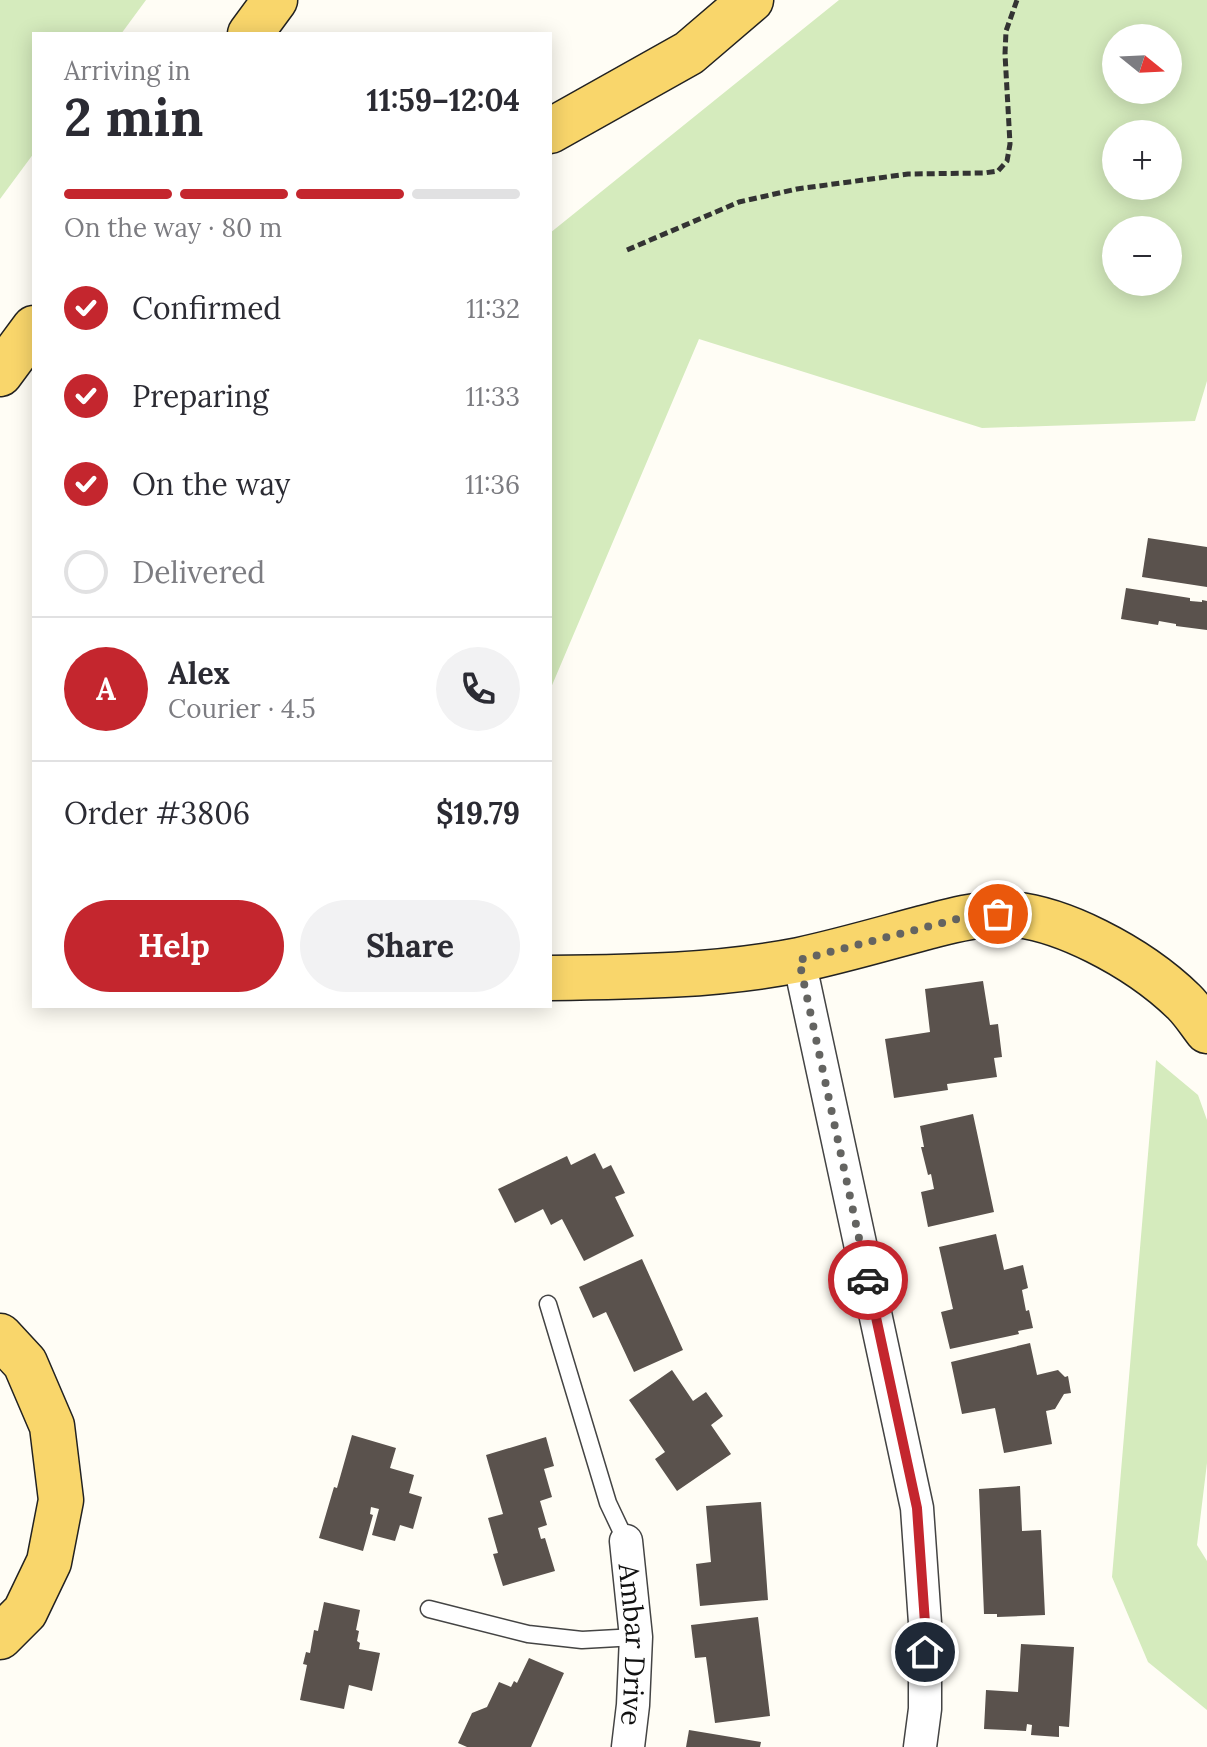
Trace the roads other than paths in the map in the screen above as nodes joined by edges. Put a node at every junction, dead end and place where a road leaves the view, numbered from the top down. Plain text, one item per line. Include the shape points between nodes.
1 (275, 0) edge
2 (751, 0) edge
3 (251, 32) edge
4 (552, 130) edge
5 (32, 331) edge
6 (0, 374) edge
7 (799, 960) junction
8 (552, 978) edge
9 (1207, 1031) edge
10 (548, 1304) dead end
11 (0, 1336) edge
12 (626, 1541) joint
13 (429, 1609) dead end
14 (0, 1637) edge
15 (636, 1637) junction
16 (628, 1747) edge
17 (920, 1747) edge

1 - 3 main road
2 - 4 main road via 689,53
5 - 6 main road
7 - 8 main road via 719,972
7 - 9 main road via 965,917 1031,918 1097,940 1142,968 1185,1003
7 - 17 street via 917,1508 925,1623
10 - 12 lane via 608,1503
11 - 14 main road via 25,1363 52,1426 61,1500 49,1562 25,1612
12 - 15 street, Ambar Drive
13 - 15 lane via 528,1634 582,1640
15 - 16 street, Ambar Drive

